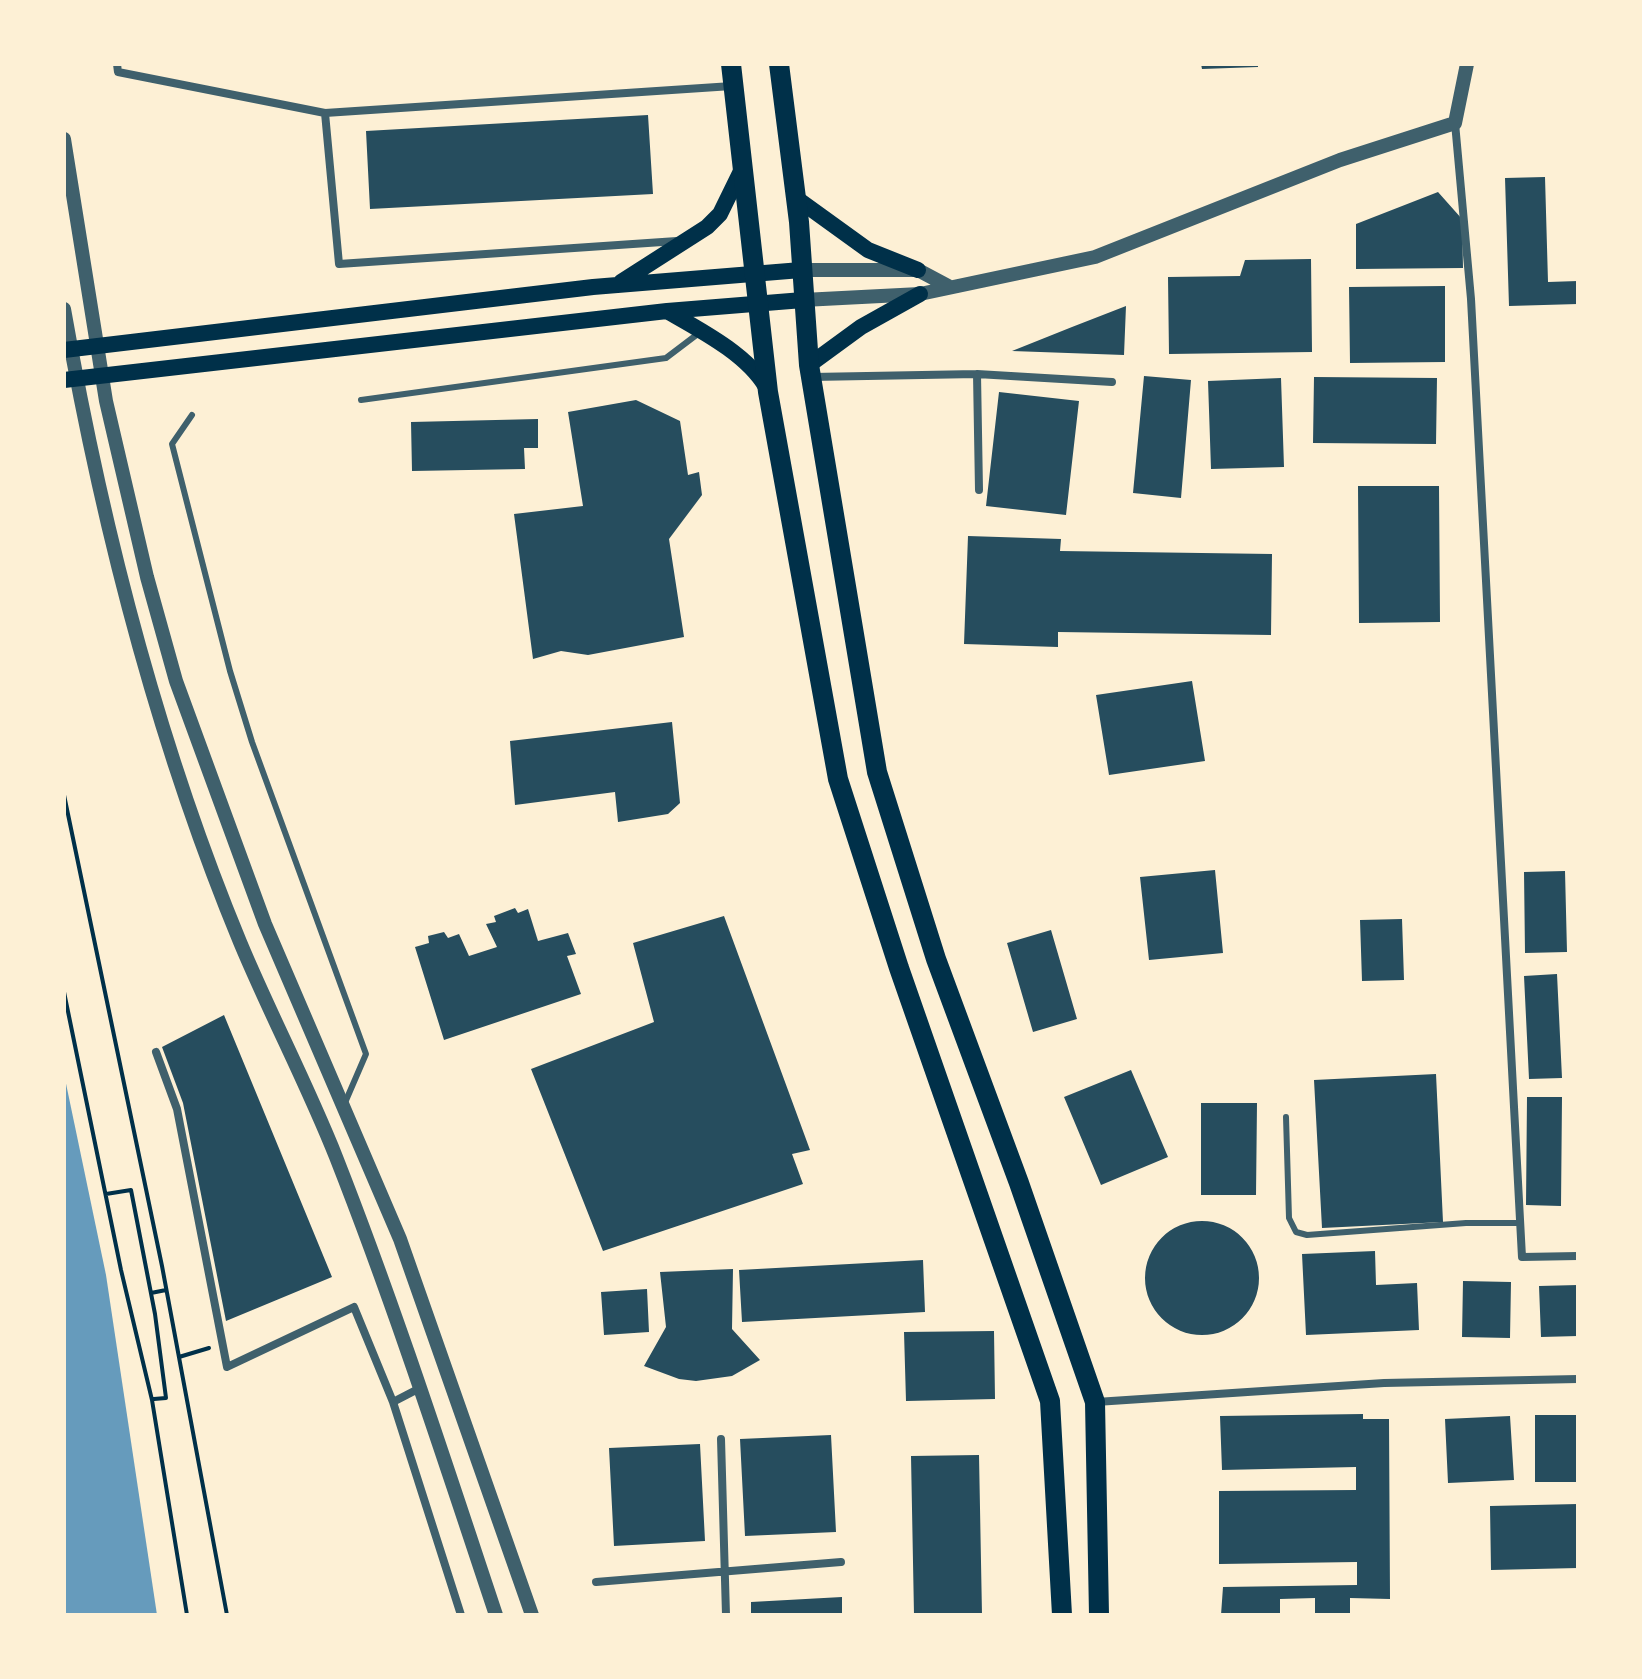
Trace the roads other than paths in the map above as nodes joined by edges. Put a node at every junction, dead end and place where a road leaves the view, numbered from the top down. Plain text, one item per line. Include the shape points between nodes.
1 (117, 64) edge
2 (731, 64) edge
3 (779, 64) edge
4 (1467, 64) edge
5 (733, 86) junction
6 (325, 113) junction
7 (1455, 123) junction
8 (64, 139) edge
9 (742, 169) junction
10 (796, 198) junction
11 (687, 241) junction
12 (801, 270) junction
13 (918, 270) junction
14 (756, 274) junction
15 (616, 285) junction
16 (948, 286) junction
17 (920, 294) junction
18 (803, 300) junction
19 (758, 303) junction
20 (64, 309) edge
21 (667, 311) junction
22 (702, 331) junction
23 (64, 350) edge
24 (810, 371) junction
25 (977, 374) junction
26 (64, 380) edge
27 (1112, 382) dead end
28 (768, 392) junction
29 (361, 400) dead end
30 (192, 415) dead end
31 (979, 490) dead end
32 (156, 1052) dead end
33 (344, 1105) junction
34 (318, 1115) junction
35 (1286, 1117) dead end
36 (1520, 1223) junction
37 (1578, 1256) edge
38 (1578, 1379) edge
39 (420, 1388) junction
40 (393, 1402) junction
41 (1095, 1402) junction
42 (721, 1439) dead end
43 (841, 1562) dead end
44 (725, 1573) junction
45 (596, 1582) dead end
46 (461, 1615) edge
47 (496, 1615) edge
48 (532, 1615) edge
49 (726, 1615) edge
50 (1062, 1615) edge
51 (1099, 1615) edge

1 - 6 street via 118,72
2 - 5 main road
3 - 10 main road
4 - 7 street
5 - 6 street
5 - 9 main road
6 - 11 street via 339,264
7 - 16 street via 1340,160 1095,257
7 - 36 street via 1477,393
8 - 33 street via 106,401 176,681 265,924
9 - 11 main road via 720,214
9 - 14 main road
10 - 12 main road
10 - 13 main road via 868,250
11 - 15 main road
12 - 13 street
12 - 14 main road
12 - 18 main road
13 - 16 street
14 - 15 main road
14 - 19 main road
15 - 23 main road
16 - 17 street
17 - 18 street
17 - 24 main road via 861,327
18 - 19 main road
18 - 24 main road
19 - 21 main road
19 - 28 main road
20 - 34 street via 121,584 148,684 240,940
21 - 22 main road
21 - 26 main road
22 - 28 main road via 758,374
22 - 29 lane via 666,358
24 - 25 street
24 - 41 main road via 877,772 936,959
25 - 27 street
25 - 31 street
28 - 50 main road via 838,779 1050,1401
30 - 33 lane via 172,444 230,671 366,1054
32 - 40 street via 177,1109 227,1367 354,1307
33 - 34 street
33 - 48 street via 405,1253
34 - 39 street
35 - 36 lane via 1289,1218 1296,1232
36 - 37 street via 1522,1257
38 - 41 street via 1384,1383
39 - 40 street
39 - 47 street
40 - 46 street
41 - 51 main road
42 - 44 street
43 - 44 street
44 - 45 street
44 - 49 street

